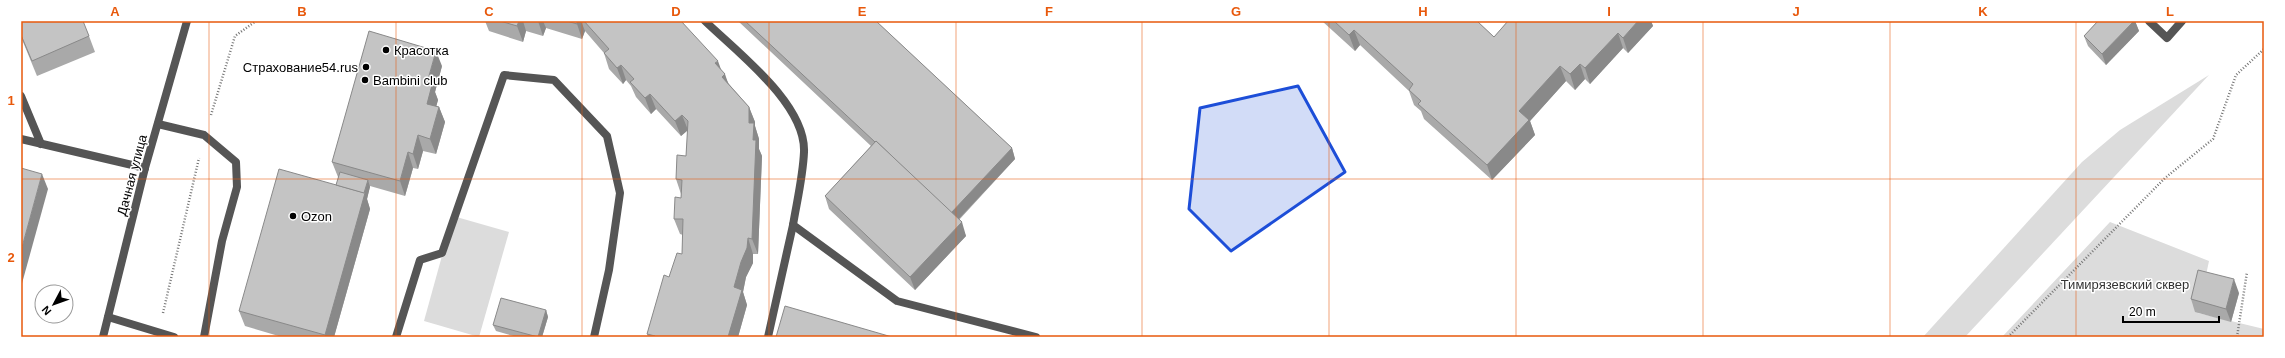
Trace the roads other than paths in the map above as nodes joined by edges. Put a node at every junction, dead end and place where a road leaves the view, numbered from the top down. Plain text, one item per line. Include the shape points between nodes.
1 (187, 21) edge
2 (705, 21) edge
3 (2149, 21) edge
4 (2182, 21) edge
5 (21, 96) edge
6 (158, 124) junction
7 (21, 139) edge
8 (41, 144) junction
9 (145, 168) junction
10 (793, 225) junction
11 (108, 318) junction
12 (103, 337) edge
13 (174, 337) edge
14 (204, 337) edge
15 (396, 337) edge
16 (594, 337) edge
17 (768, 337) edge
18 (1036, 337) edge

1 - 6 street, Дачная улица
2 - 10 street via 781,93 799,126 804,151
3 - 4 street via 2167,38
5 - 8 street
6 - 9 street, Дачная улица
6 - 14 street via 204,135 236,162 237,187 222,241
7 - 8 street
8 - 9 street
9 - 11 street, Дачная улица
10 - 17 street
10 - 18 street via 897,301
11 - 12 street, Дачная улица
11 - 13 street
15 - 16 street via 420,260 442,253 504,75 554,80 607,136 620,193 609,270

